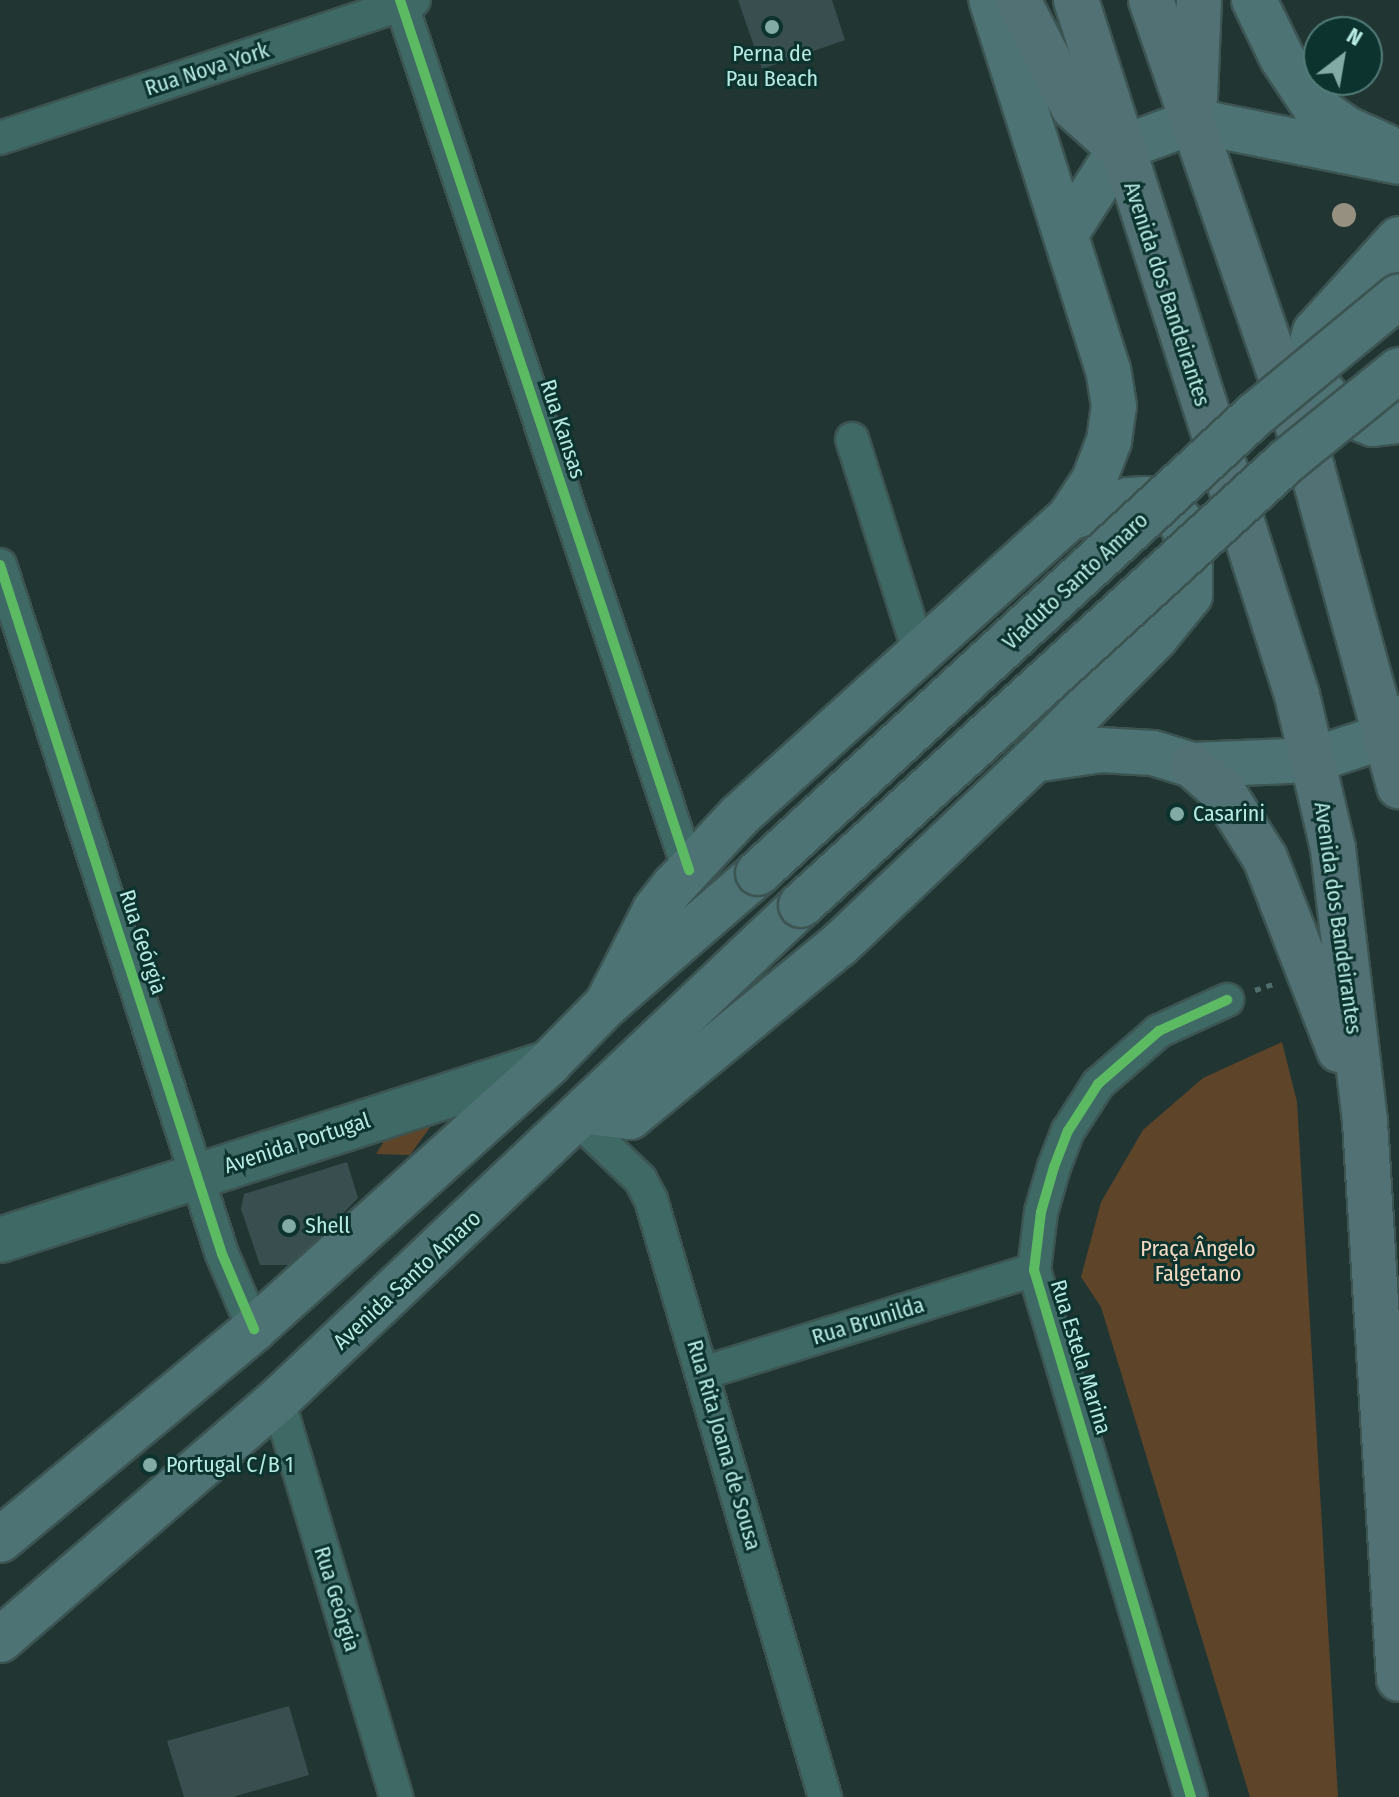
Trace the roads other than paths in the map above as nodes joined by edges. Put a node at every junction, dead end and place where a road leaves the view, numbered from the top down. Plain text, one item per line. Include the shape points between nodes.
1 (991, 0) edge
2 (1018, 0) edge
3 (1076, 0) edge
4 (1151, 0) edge
5 (1199, 0) edge
6 (1254, 0) edge
7 (405, 1) edge
8 (1194, 121) junction
9 (0, 138) edge
10 (1120, 149) junction
11 (1399, 151) edge
12 (1399, 162) edge
13 (1067, 232) junction
14 (1399, 239) edge
15 (1399, 296) edge
16 (1399, 370) edge
17 (1399, 421) edge
18 (852, 439) dead end
19 (1069, 518) junction
20 (0, 565) edge
21 (919, 652) junction
22 (1392, 727) edge
23 (1034, 760) junction
24 (1313, 760) junction
25 (1192, 765) junction
26 (1399, 786) edge
27 (689, 870) junction
28 (1227, 1000) road end
29 (607, 1004) junction
30 (549, 1063) junction
31 (582, 1116) junction
32 (1365, 1122) junction
33 (198, 1174) junction
34 (0, 1240) edge
35 (1034, 1270) junction
36 (254, 1329) junction
37 (703, 1373) junction
38 (278, 1400) junction
39 (0, 1540) edge
40 (0, 1640) edge
41 (1399, 1679) edge
42 (396, 1797) edge
43 (825, 1797) edge
44 (1191, 1797) edge

1 - 13 main road
2 - 10 highway via 1073,107
3 - 10 highway, Avenida dos Bandeirantes
4 - 8 highway
5 - 8 highway
6 - 11 main road via 1282,58 1314,106 1345,128
7 - 9 street, Rua Nova York
7 - 27 street, Rua Kansas
8 - 10 main road
8 - 12 main road
8 - 22 highway via 1312,468
10 - 13 main road
10 - 24 highway, Avenida dos Bandeirantes via 1297,695
13 - 19 main road via 1114,406 1109,441 1094,480
14 - 17 main road via 1315,332 1307,358 1309,374 1336,409 1373,424
15 - 29 main road, Viaduto Santo Amaro, bridge via 1256,414 758,873
16 - 31 main road, Avenida Santo Amaro, bridge via 1288,460 801,905
18 - 21 street
19 - 21 main road
19 - 23 main road via 1128,500 1146,499 1166,508 1181,522 1190,544 1190,595 1156,637
20 - 33 street, Rua Geórgia
21 - 27 main road via 739,816
22 - 24 main road
22 - 26 highway
23 - 25 main road via 1125,750
23 - 31 main road via 839,945 634,1115
24 - 25 main road
24 - 32 highway, Avenida dos Bandeirantes via 1333,849
25 - 32 highway via 1242,816 1310,970
27 - 29 main road via 655,910
28 - 35 street, Rua Estela Marina via 1159,1031 1098,1084 1068,1131 1054,1167 1041,1212
29 - 30 main road
30 - 33 street, Avenida Portugal
30 - 36 main road
31 - 37 street, Rua Rita Joana de Sousa via 640,1179
31 - 38 main road, Avenida Santo Amaro
32 - 41 highway, Avenida dos Bandeirantes
33 - 34 street, Avenida Portugal
33 - 36 street, Rua Geórgia
35 - 37 street, Rua Brunilda
35 - 44 street, Rua Estela Marina
36 - 39 main road
37 - 43 street, Rua Rita Joana de Sousa
38 - 40 main road, Avenida Santo Amaro
38 - 42 street, Rua Geórgia

